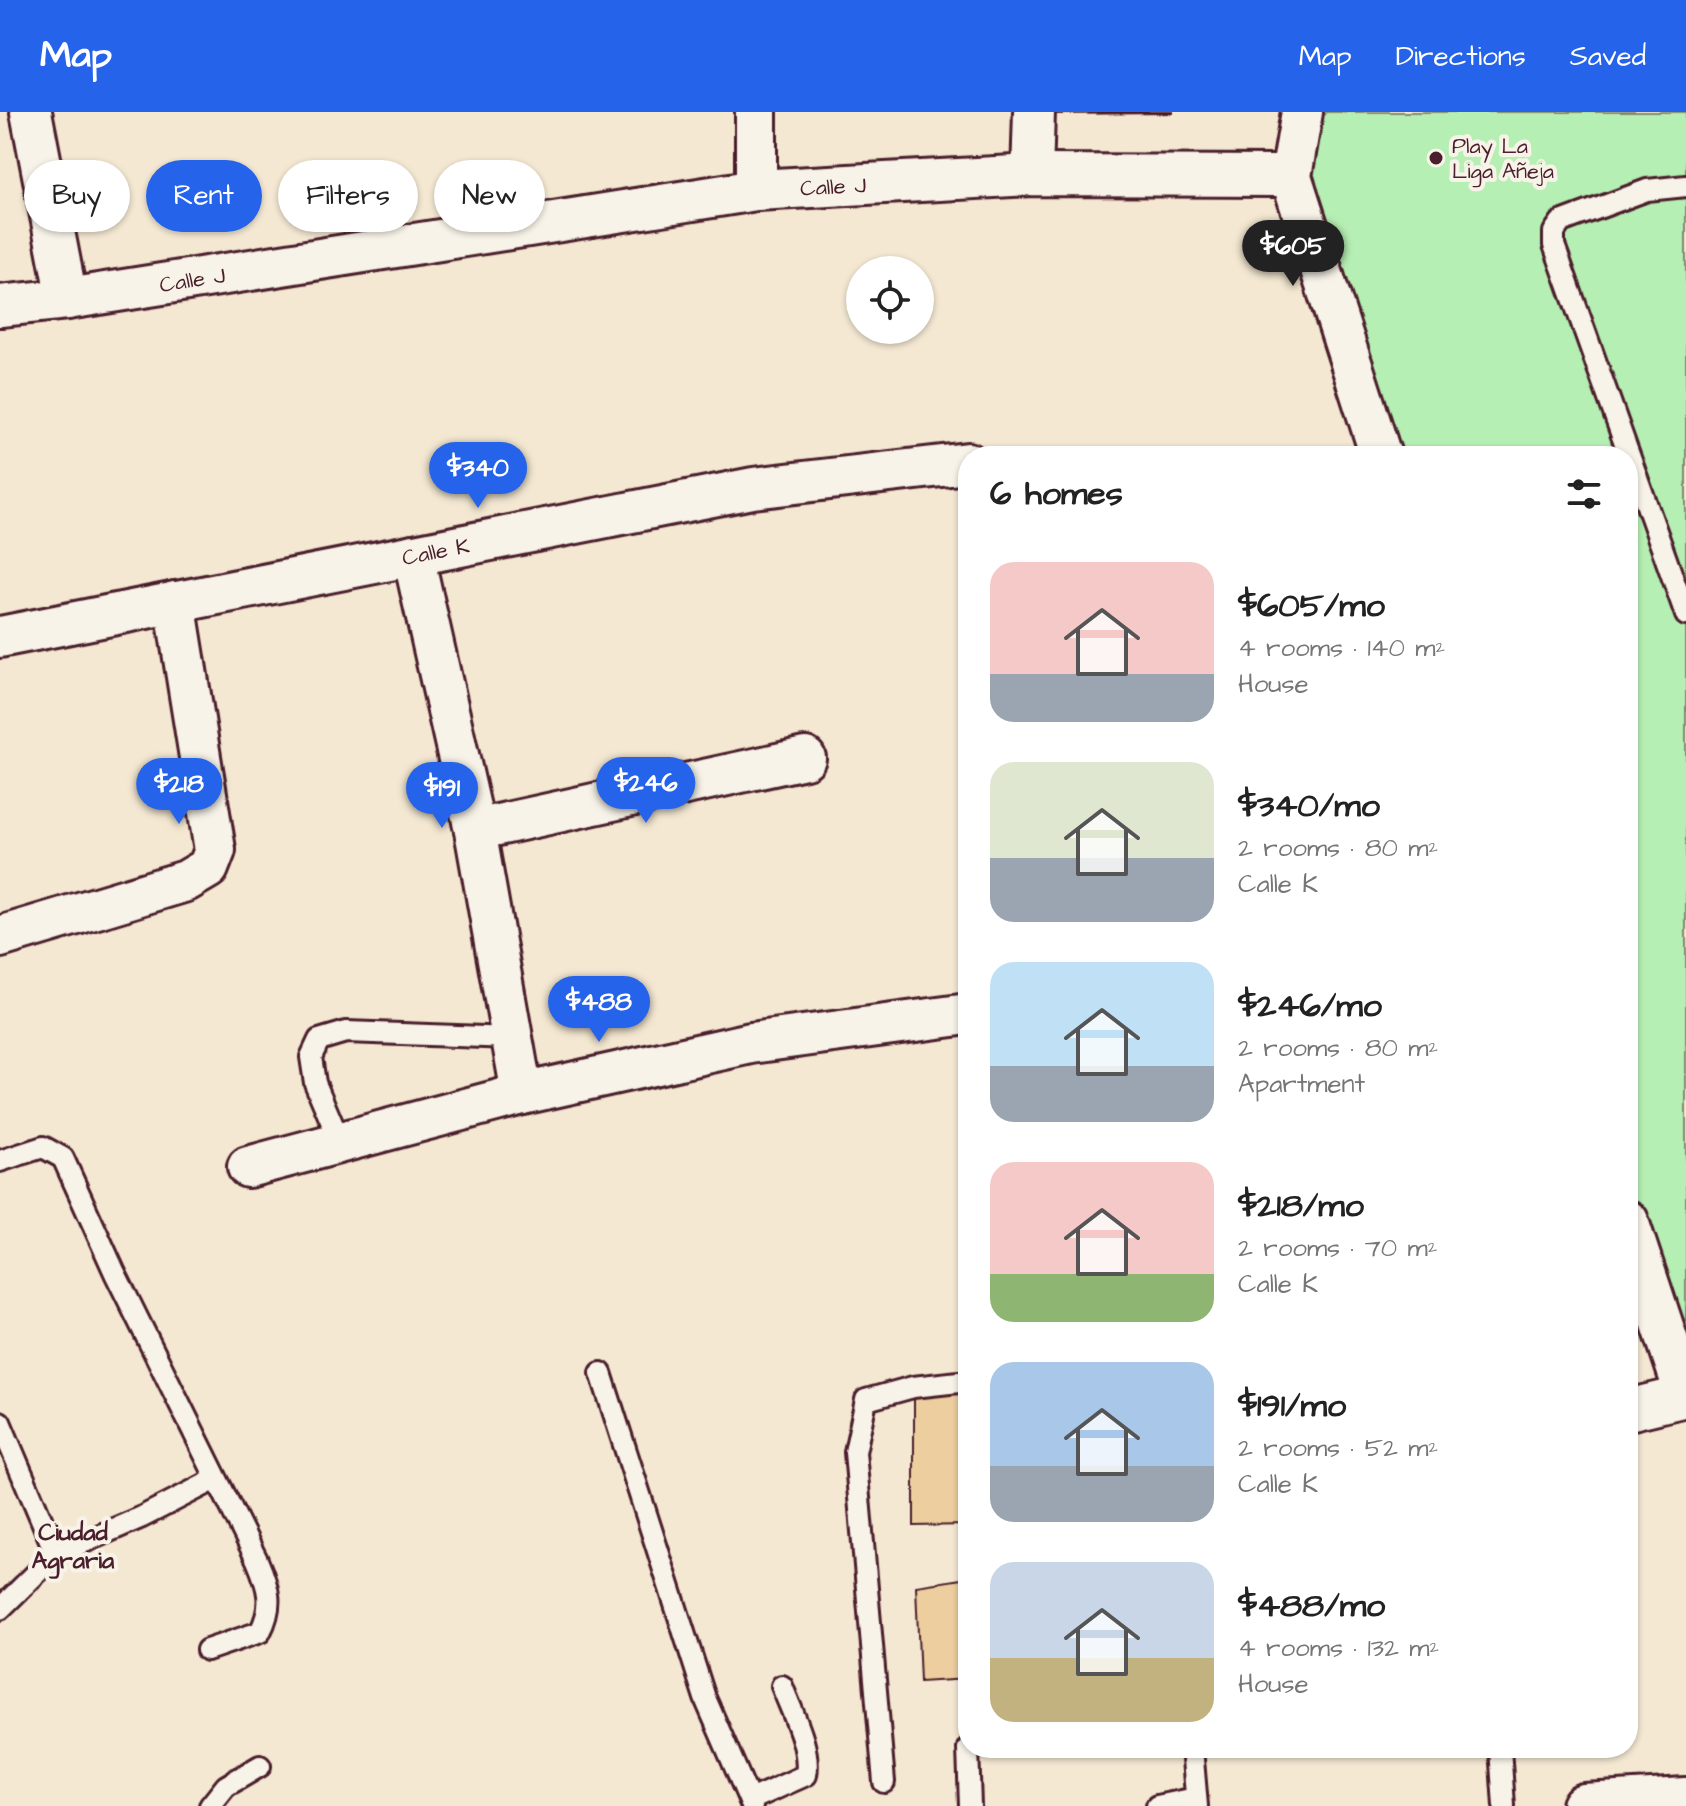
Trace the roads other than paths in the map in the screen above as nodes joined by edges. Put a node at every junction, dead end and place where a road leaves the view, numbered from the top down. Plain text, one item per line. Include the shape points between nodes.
1 (31, 112) edge
2 (756, 112) edge
3 (1034, 112) edge
4 (1302, 112) edge
5 (1032, 175) junction
6 (1291, 176) junction
7 (1686, 186) edge
8 (756, 190) junction
9 (67, 299) junction
10 (0, 306) edge
11 (1378, 446) edge
12 (1626, 446) edge
13 (958, 464) edge
14 (1638, 480) edge
15 (413, 555) junction
16 (175, 602) junction
17 (1686, 615) edge
18 (0, 637) edge
19 (805, 758) dead end
20 (475, 830) junction
21 (0, 937) edge
22 (958, 1015) edge
23 (512, 1038) junction
24 (522, 1094) junction
25 (340, 1142) junction
26 (0, 1161) edge
27 (248, 1167) dead end
28 (1638, 1251) edge
29 (601, 1373) dead end
30 (958, 1382) edge
31 (1686, 1396) edge
32 (1638, 1408) edge
33 (0, 1422) edge
34 (216, 1479) junction
35 (56, 1554) junction
36 (0, 1609) edge
37 (207, 1650) dead end
38 (782, 1686) dead end
39 (968, 1758) edge
40 (1193, 1758) edge
41 (1501, 1758) edge
42 (260, 1766) dead end
43 (884, 1782) dead end
44 (1686, 1800) edge
45 (1197, 1802) edge
46 (751, 1803) edge
47 (210, 1806) edge
48 (970, 1806) edge
49 (1157, 1806) edge
50 (1504, 1806) edge
51 (1584, 1806) edge

1 - 9 street
2 - 8 street
3 - 5 street
4 - 6 street
5 - 6 street, Calle J
5 - 8 street, Calle J
6 - 11 street
7 - 12 lane via 1647,190 1561,222 1554,232 1554,245
8 - 9 street, Calle J
9 - 10 street, Calle J
13 - 15 street, Calle K via 753,488
14 - 17 lane
15 - 16 street, Calle K
15 - 20 street
16 - 18 street, Calle K
16 - 21 street via 215,850 208,868 186,881
19 - 20 street
20 - 23 street
22 - 24 street via 751,1043
23 - 24 street
23 - 25 lane via 346,1032 319,1040 311,1057 315,1083
24 - 25 street
25 - 27 street
26 - 34 lane via 43,1147 63,1158
28 - 31 street
29 - 46 lane via 705,1698
30 - 43 lane via 866,1400 855,1452
31 - 32 street
33 - 35 lane
34 - 35 lane
34 - 37 lane via 269,1588 271,1611 260,1632
35 - 36 lane
38 - 46 lane via 804,1747 806,1775
39 - 48 lane
40 - 45 lane
41 - 50 lane
42 - 47 lane via 226,1786
44 - 51 main road
45 - 49 lane

